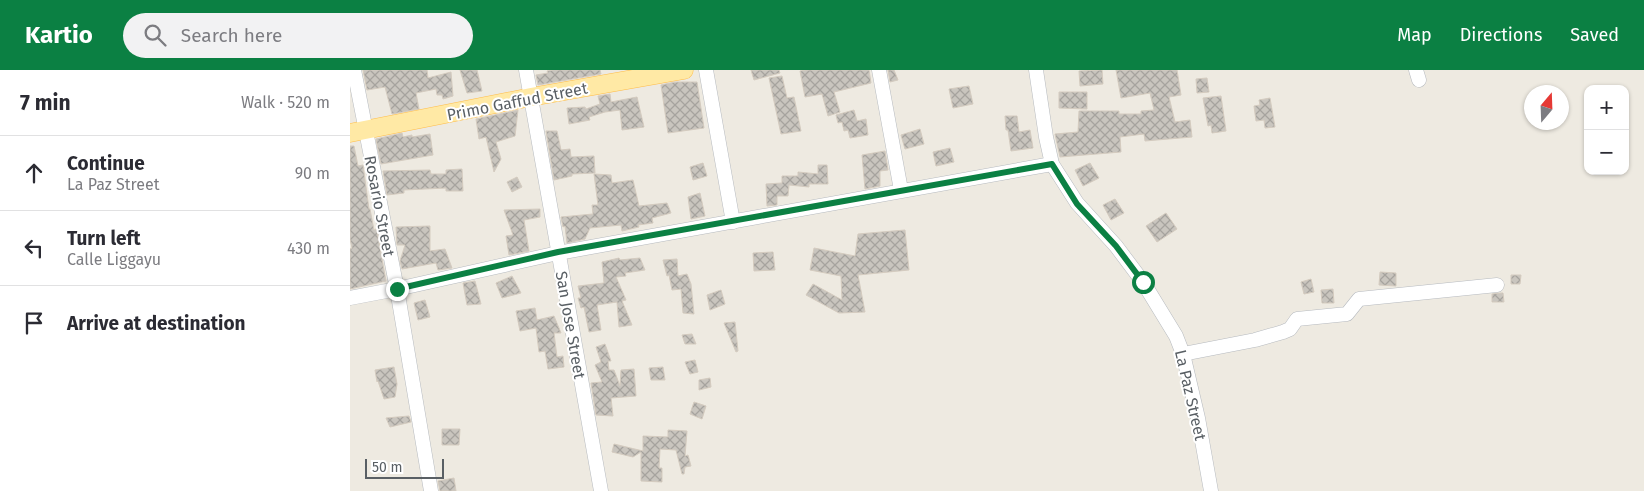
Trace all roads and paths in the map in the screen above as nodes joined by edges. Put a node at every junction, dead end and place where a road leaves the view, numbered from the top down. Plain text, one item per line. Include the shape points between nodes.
1 (354, 70) edge
2 (526, 70) edge
3 (684, 70) edge
4 (706, 70) edge
5 (879, 70) edge
6 (1036, 70) edge
7 (531, 97) junction
8 (358, 132) edge
9 (1052, 164) junction
10 (901, 190) junction
11 (734, 222) junction
12 (558, 252) junction
13 (1497, 285) dead end
14 (397, 289) junction
15 (350, 298) edge
16 (1183, 354) junction
17 (431, 491) edge
18 (601, 491) edge
19 (1210, 491) edge

1 - 8 street, Rosario Street
2 - 7 street, San Jose Street
3 - 7 main road, Primo Gaffud Street
4 - 11 street
5 - 10 street
6 - 9 street, La Paz Street
7 - 8 main road, Primo Gaffud Street
7 - 12 street, San Jose Street
8 - 14 street, Rosario Street
9 - 10 street
9 - 16 street, La Paz Street via 1077,204 1116,246 1143,282 1176,336
10 - 11 street
11 - 12 street
12 - 14 street
12 - 18 street, San Jose Street
13 - 16 street via 1359,299 1347,314 1297,319 1284,332
14 - 15 street
14 - 17 street, Rosario Street
16 - 19 street, La Paz Street

